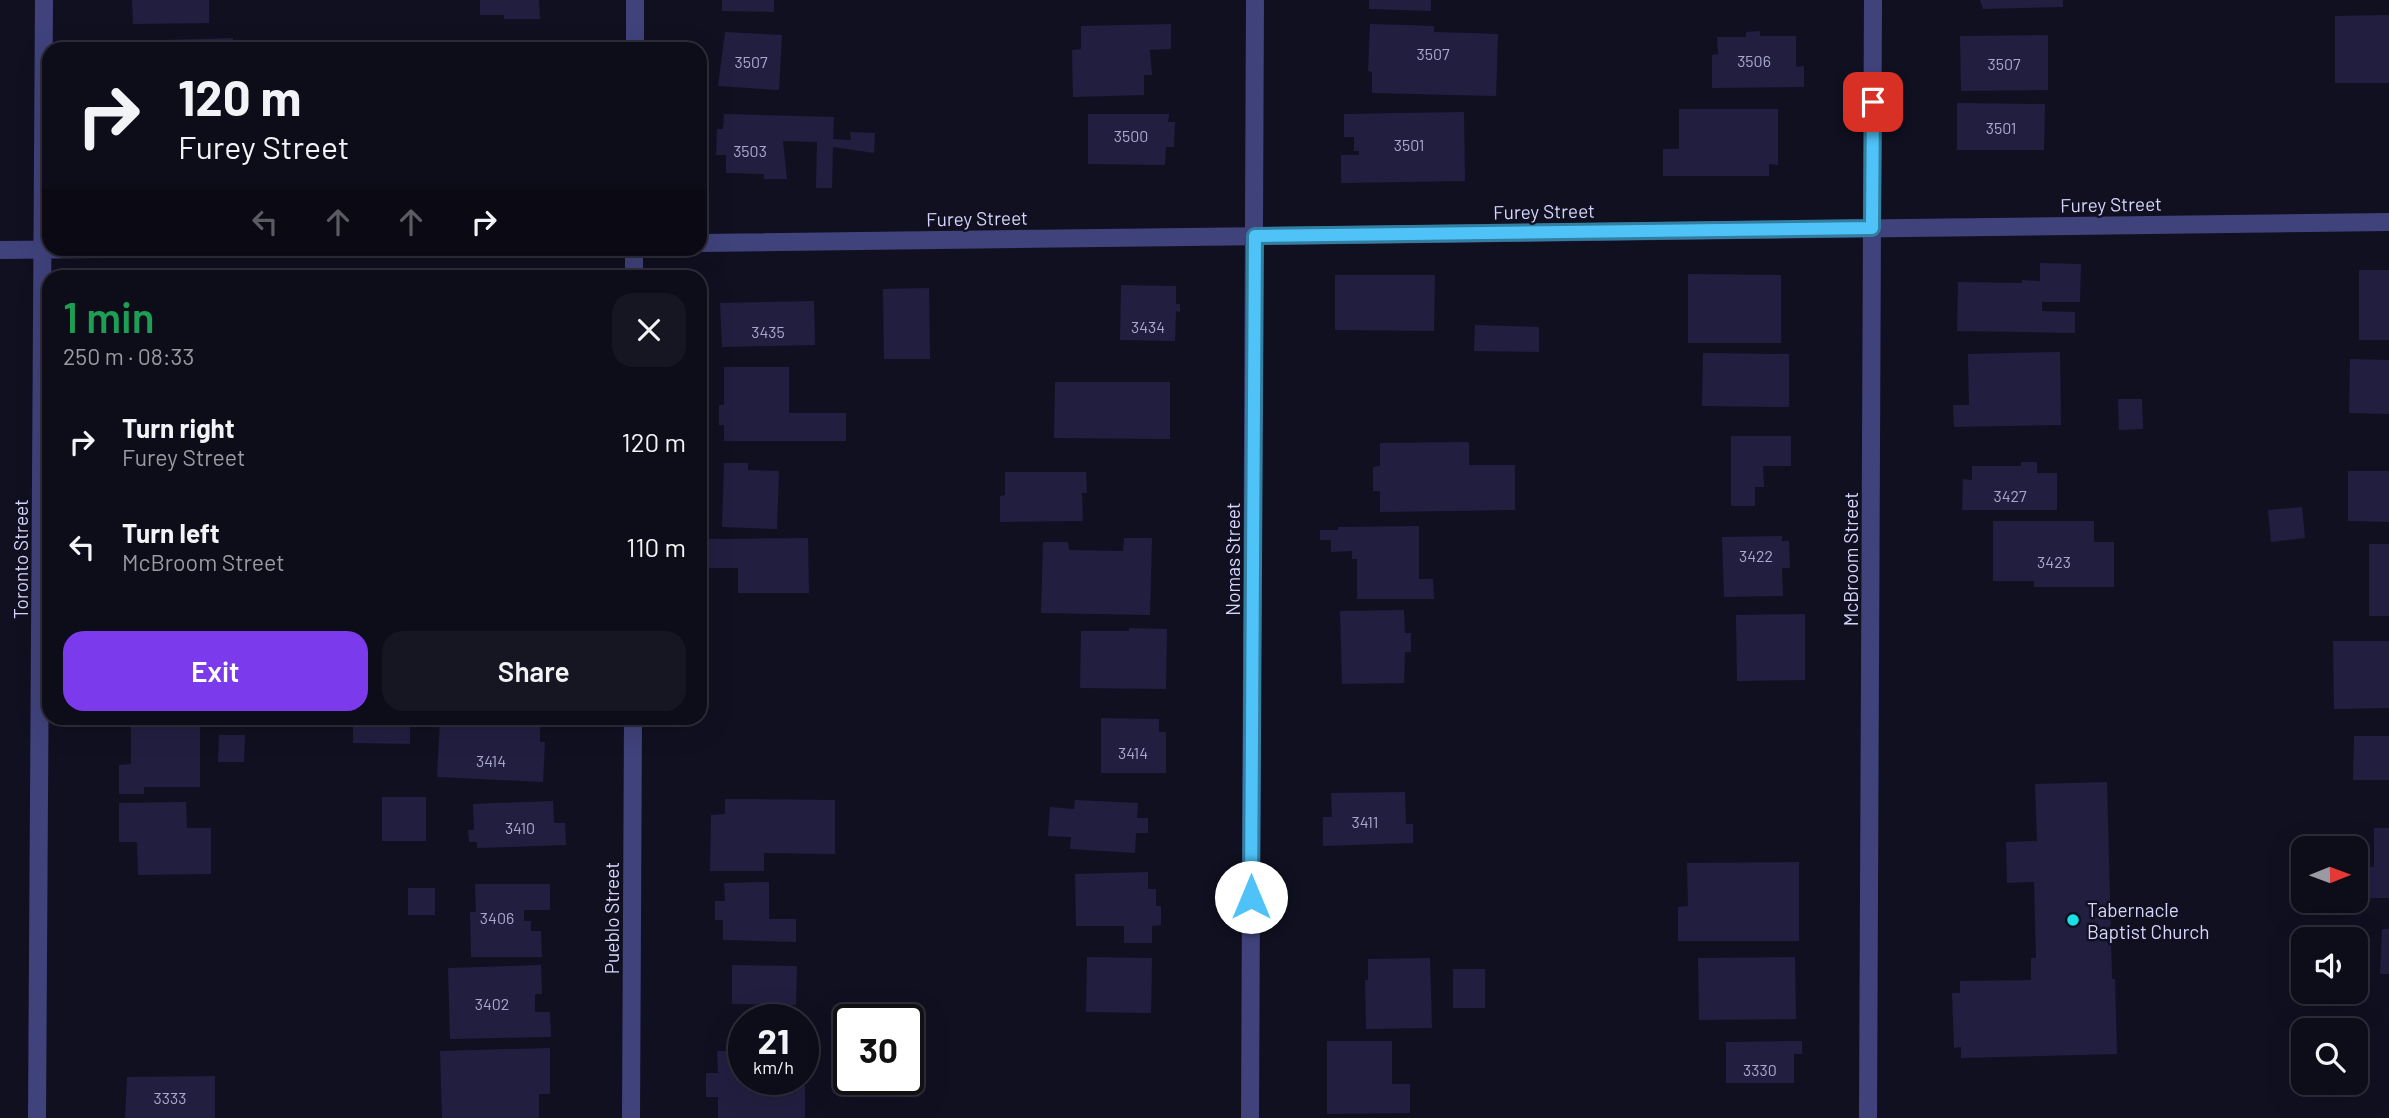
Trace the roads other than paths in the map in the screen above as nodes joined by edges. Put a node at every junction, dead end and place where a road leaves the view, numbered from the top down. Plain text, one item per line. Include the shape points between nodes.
1 (44, 0) edge
2 (635, 0) edge
3 (1255, 0) edge
4 (1873, 0) edge
5 (44, 42) edge
6 (635, 42) edge
7 (2389, 222) edge
8 (1872, 228) junction
9 (1255, 236) junction
10 (707, 243) edge
11 (0, 250) edge
12 (42, 250) edge
13 (42, 395) edge
14 (632, 725) edge
15 (37, 1118) edge
16 (631, 1118) edge
17 (1250, 1118) edge
18 (1868, 1118) edge

1 - 5 street, Toronto Street
2 - 6 street
3 - 9 street, Nomas Street
4 - 8 street, McBroom Street
7 - 8 street, Furey Street
8 - 9 street, Furey Street
8 - 18 street, McBroom Street
9 - 10 street, Furey Street
9 - 17 street, Nomas Street
11 - 12 street
13 - 15 street, Toronto Street
14 - 16 street, Pueblo Street

